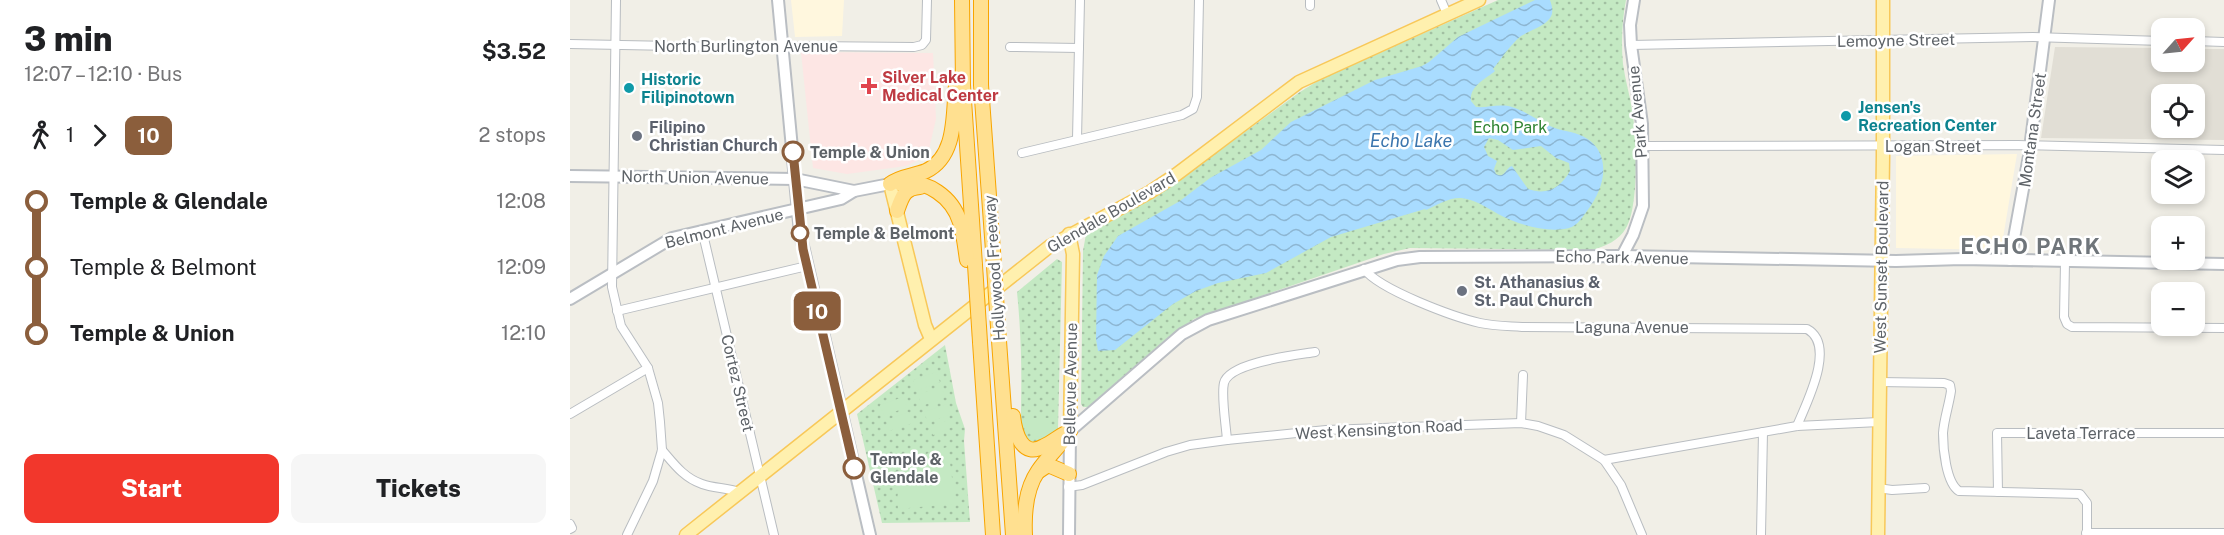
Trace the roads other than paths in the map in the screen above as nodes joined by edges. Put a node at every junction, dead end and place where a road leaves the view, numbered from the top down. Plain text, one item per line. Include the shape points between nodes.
1 (616, 0) edge
2 (778, 0) edge
3 (927, 0) edge
4 (962, 0) edge
5 (981, 0) edge
6 (1080, 0) edge
7 (1199, 0) edge
8 (1441, 0) edge
9 (1479, 0) edge
10 (1634, 0) edge
11 (1883, 0) edge
12 (2049, 0) edge
13 (1447, 14) junction
14 (962, 32) junction
15 (2044, 37) junction
16 (1883, 40) junction
17 (2151, 41) edge
18 (2205, 41) edge
19 (2224, 42) edge
20 (570, 44) edge
21 (615, 45) junction
22 (1631, 45) junction
23 (1010, 46) dead end
24 (783, 48) junction
25 (1079, 48) junction
26 (1077, 139) junction
27 (1642, 146) junction
28 (2031, 146) junction
29 (1883, 147) junction
30 (2224, 150) edge
31 (1022, 153) dead end
32 (570, 176) edge
33 (614, 177) junction
34 (795, 179) junction
35 (890, 184) junction
36 (854, 191) junction
37 (939, 194) junction
38 (798, 209) junction
39 (897, 211) junction
40 (702, 230) junction
41 (1069, 234) junction
42 (1622, 256) junction
43 (1881, 260) junction
44 (2010, 260) junction
45 (2065, 262) junction
46 (2224, 264) edge
47 (807, 266) junction
48 (972, 268) junction
49 (1364, 269) junction
50 (613, 273) junction
51 (716, 287) junction
52 (570, 299) edge
53 (617, 311) junction
54 (998, 327) junction
55 (2224, 328) edge
56 (931, 339) junction
57 (1316, 352) dead end
58 (648, 368) junction
59 (1523, 375) dead end
60 (1879, 382) junction
61 (841, 412) junction
62 (570, 414) edge
63 (1879, 422) junction
64 (1521, 423) junction
65 (1797, 426) junction
66 (1070, 431) junction
67 (1763, 432) junction
68 (2224, 433) edge
69 (1227, 440) junction
70 (662, 450) junction
71 (1604, 460) junction
72 (1037, 472) junction
73 (759, 476) junction
74 (1069, 481) junction
75 (1878, 488) junction
76 (1926, 488) dead end
77 (739, 492) junction
78 (1998, 492) junction
79 (2224, 533) edge
80 (2086, 534) edge
81 (627, 535) edge
82 (686, 535) edge
83 (774, 535) edge
84 (870, 535) edge
85 (993, 535) edge
86 (1013, 535) edge
87 (1025, 535) edge
88 (1069, 535) edge
89 (1642, 535) edge
90 (1761, 535) edge
91 (1878, 535) edge

1 - 21 street
2 - 24 street
3 - 24 street, North Burlington Avenue via 926,40 922,45
4 - 14 highway, Hollywood Freeway
5 - 54 highway, Hollywood Freeway, bridge via 981,85
6 - 25 street
7 - 26 street via 1197,97 1193,109 1182,115
8 - 13 street
9 - 13 main road, Glendale Boulevard
10 - 22 street, Park Avenue
11 - 16 main road, West Sunset Boulevard
12 - 15 street, Montana Street
13 - 41 main road, Glendale Boulevard via 1299,82 1159,186
14 - 35 highway via 948,148 928,170
14 - 48 highway, Hollywood Freeway
15 - 16 street, Lemoyne Street
15 - 17 street, Lemoyne Street
15 - 28 street, Montana Street
16 - 22 street, Lemoyne Street
16 - 29 main road, West Sunset Boulevard
18 - 19 street
20 - 21 street, North Burlington Avenue
21 - 24 street, North Burlington Avenue
21 - 33 street
22 - 27 street, Park Avenue
23 - 25 street
24 - 34 street
25 - 26 street
26 - 31 street
27 - 29 street, Logan Street
27 - 42 street, Park Avenue via 1643,206
28 - 29 street, Logan Street
28 - 30 street, Logan Street
28 - 44 street, Montana Street
29 - 43 main road, West Sunset Boulevard
32 - 33 street, North Union Avenue
33 - 34 street, North Union Avenue
33 - 50 street
34 - 36 street, North Union Avenue
34 - 38 street
35 - 36 street, Belmont Avenue
35 - 37 highway via 917,183
35 - 39 main road
36 - 38 street, Belmont Avenue via 841,199
37 - 39 highway via 926,187 912,188 903,194
37 - 48 highway via 960,223
38 - 40 street, Belmont Avenue
38 - 47 street
39 - 56 main road
40 - 50 street, Belmont Avenue via 672,238
40 - 51 street, Cortez Street
41 - 56 main road, Glendale Boulevard
41 - 66 main road, Bellevue Avenue via 1073,254
42 - 43 street, Echo Park Avenue
42 - 49 street, Echo Park Avenue via 1420,257
43 - 44 street, Echo Park Avenue
43 - 60 main road, West Sunset Boulevard
44 - 45 street, Echo Park Avenue
45 - 46 street, Echo Park Avenue
45 - 55 street via 2064,317 2072,327
47 - 51 street
47 - 61 street
48 - 85 highway, Hollywood Freeway, bridge
49 - 65 street, Laguna Avenue via 1384,285 1456,317 1483,324 1807,329 1819,343 1820,361
49 - 66 street, Echo Park Avenue via 1199,324 1182,334
50 - 52 street, Belmont Avenue
50 - 53 street
51 - 53 street
51 - 73 street, Cortez Street
53 - 58 street via 621,326
54 - 66 highway via 1015,433 1020,443 1036,450
54 - 86 highway, Hollywood Freeway
56 - 61 main road, Glendale Boulevard
57 - 69 street via 1275,357 1230,375 1223,384
58 - 62 street
58 - 70 street via 658,403
59 - 64 street
60 - 63 main road, West Sunset Boulevard
60 - 78 street via 1950,385 1943,432 1950,481 1959,491
61 - 73 main road, Glendale Boulevard
61 - 84 street
63 - 65 street
63 - 75 main road, West Sunset Boulevard
64 - 69 street, West Kensington Road via 1326,430
64 - 71 street, West Kensington Road via 1564,435
65 - 67 street
66 - 72 highway
66 - 74 street, Bellevue Avenue
67 - 71 street
67 - 90 street
68 - 78 street, Laveta Terrace via 1997,432
69 - 74 street, West Kensington Road via 1166,452 1082,485
70 - 77 street via 695,481
70 - 81 street via 653,481
71 - 89 street, West Kensington Road via 1621,485
72 - 74 highway via 1048,465
72 - 87 highway via 1026,500
73 - 77 main road, Glendale Boulevard
73 - 83 street, Cortez Street
74 - 88 street, Bellevue Avenue
75 - 76 street
75 - 91 main road, West Sunset Boulevard
77 - 82 main road, Glendale Boulevard
78 - 80 street via 2080,494 2087,503
79 - 80 street

